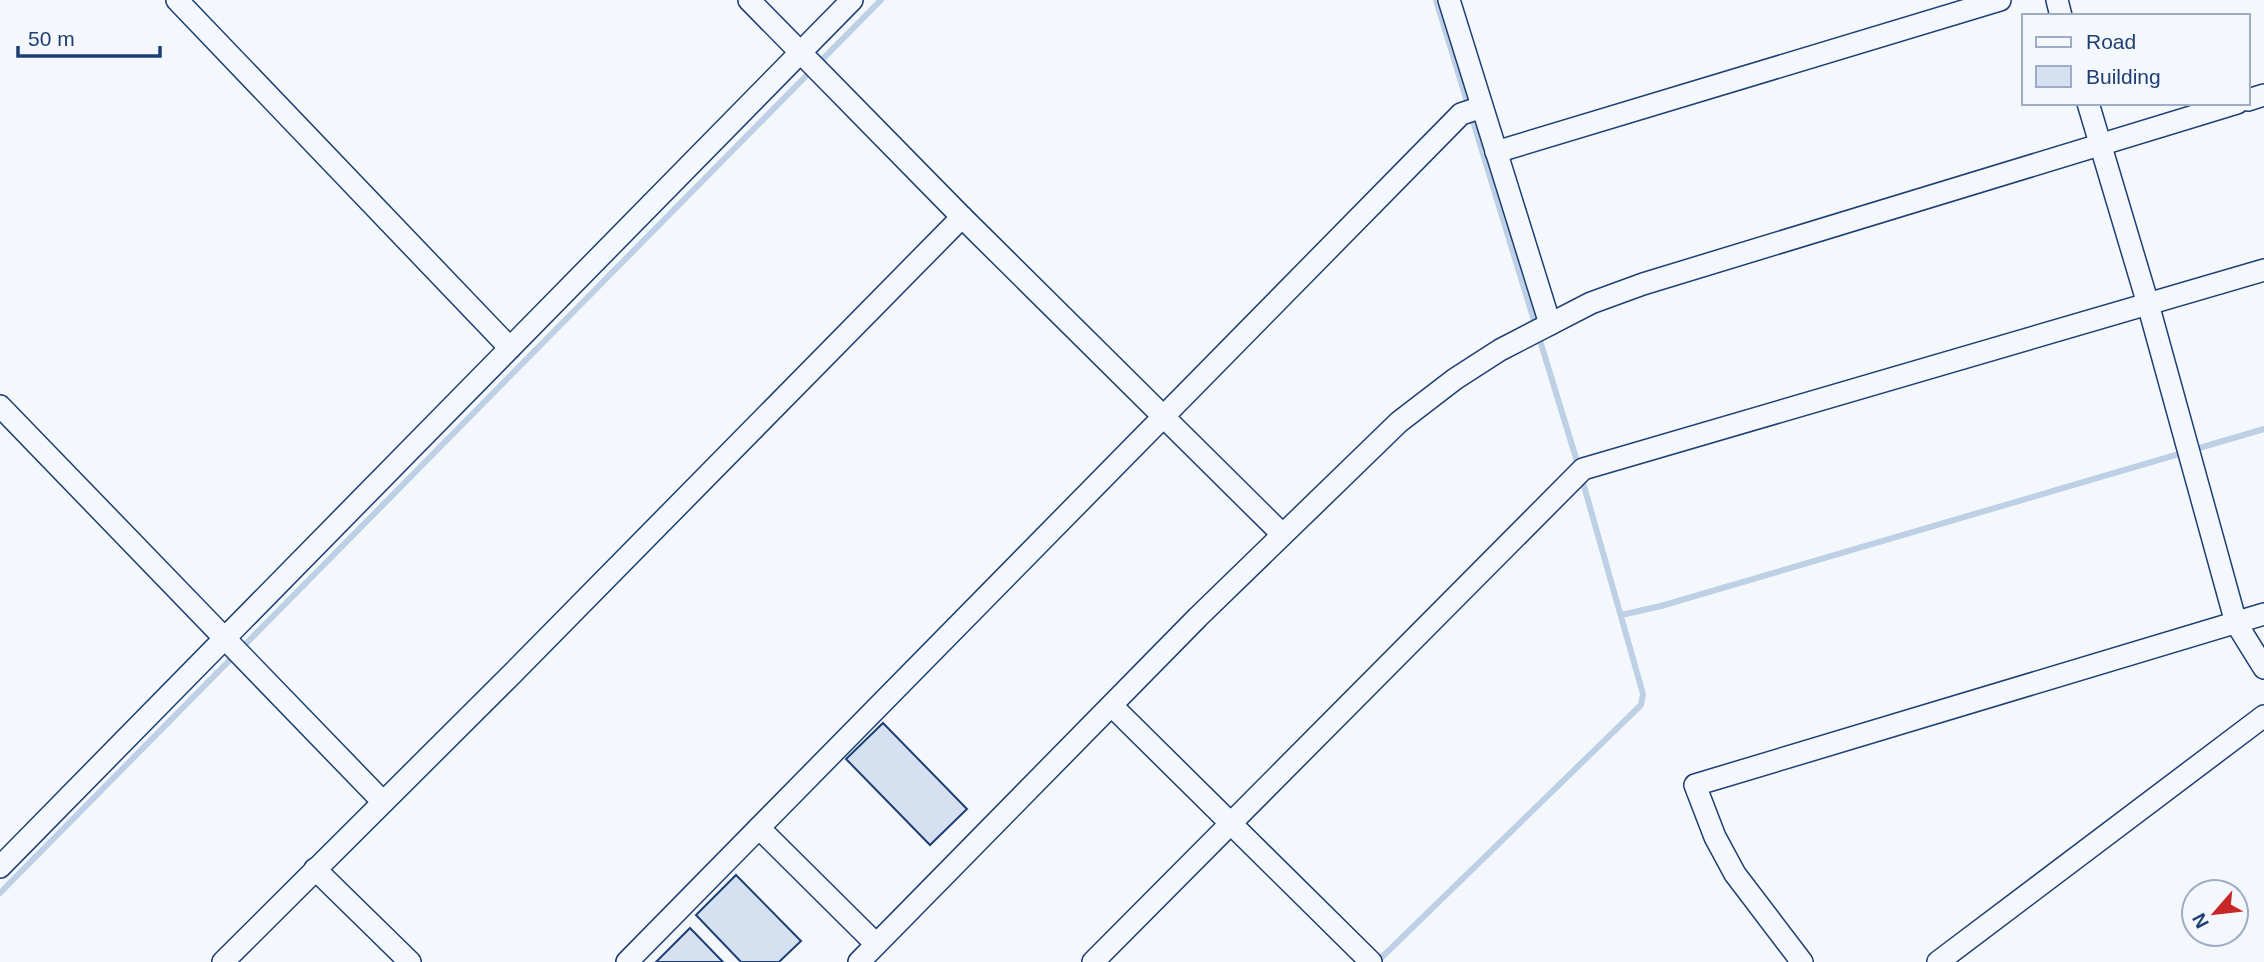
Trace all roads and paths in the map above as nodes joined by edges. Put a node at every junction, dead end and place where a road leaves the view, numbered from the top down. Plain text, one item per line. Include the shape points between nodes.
1 (177, 0) edge
2 (749, 0) edge
3 (852, 0) edge
4 (1449, 0) edge
5 (2000, 0) edge
6 (800, 53) junction
7 (2089, 105) edge
8 (2230, 105) edge
9 (1482, 107) junction
10 (2100, 144) junction
11 (1496, 152) junction
12 (962, 216) junction
13 (2264, 270) edge
14 (2148, 304) junction
15 (1550, 324) junction
16 (510, 348) junction
17 (0, 406) edge
18 (1164, 415) junction
19 (1282, 534) junction
20 (2264, 614) edge
21 (2236, 623) junction
22 (223, 640) junction
23 (2264, 668) edge
24 (1112, 706) junction
25 (2264, 716) edge
26 (382, 801) junction
27 (1231, 823) junction
28 (759, 828) junction
29 (0, 867) edge
30 (315, 869) junction
31 (876, 944) junction
32 (223, 962) edge
33 (410, 962) edge
34 (627, 962) edge
35 (859, 962) edge
36 (1093, 962) edge
37 (1371, 962) edge
38 (1802, 962) edge
39 (1938, 962) edge

1 - 16 street
2 - 6 street
3 - 6 street
4 - 9 street
5 - 11 street
6 - 12 street
6 - 16 street
7 - 10 street
8 - 10 street
9 - 11 street
9 - 18 street via 1461,114
10 - 14 street
10 - 15 street via 1643,284
11 - 15 street
12 - 18 street
12 - 26 street
13 - 14 street
14 - 21 street
14 - 27 street via 1583,469
15 - 19 street via 1454,379 1399,422
16 - 22 street
17 - 22 street
18 - 19 street
18 - 28 street
19 - 24 street
20 - 21 street
21 - 23 street
21 - 38 street via 1695,785 1735,874
22 - 26 street
22 - 29 street
24 - 27 street
24 - 31 street
25 - 39 street
26 - 30 street
27 - 36 street
27 - 37 street
28 - 31 street
28 - 34 street
30 - 32 street
30 - 33 street
31 - 35 street

